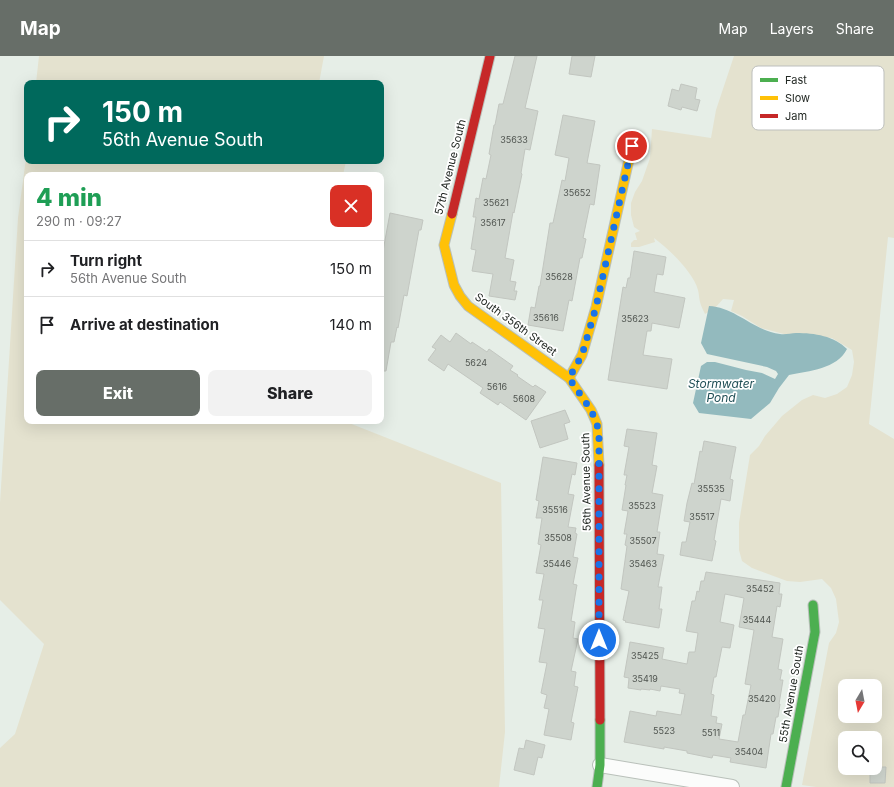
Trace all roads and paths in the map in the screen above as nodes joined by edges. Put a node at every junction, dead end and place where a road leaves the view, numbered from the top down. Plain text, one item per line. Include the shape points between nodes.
1 (490, 56) edge
2 (632, 146) dead end
3 (454, 285) joint
4 (569, 378) junction
5 (813, 605) dead end
6 (600, 765) junction
7 (597, 787) edge
8 (732, 787) edge
9 (786, 787) edge

1 - 3 street, 57th Avenue South via 444,245
2 - 4 street via 596,307 582,355
3 - 4 street, South 356th Street via 468,306
4 - 6 street, 56th Avenue South via 591,410 599,436
5 - 9 street, 55th Avenue South via 815,632
6 - 7 street, 56th Avenue South
6 - 8 street

